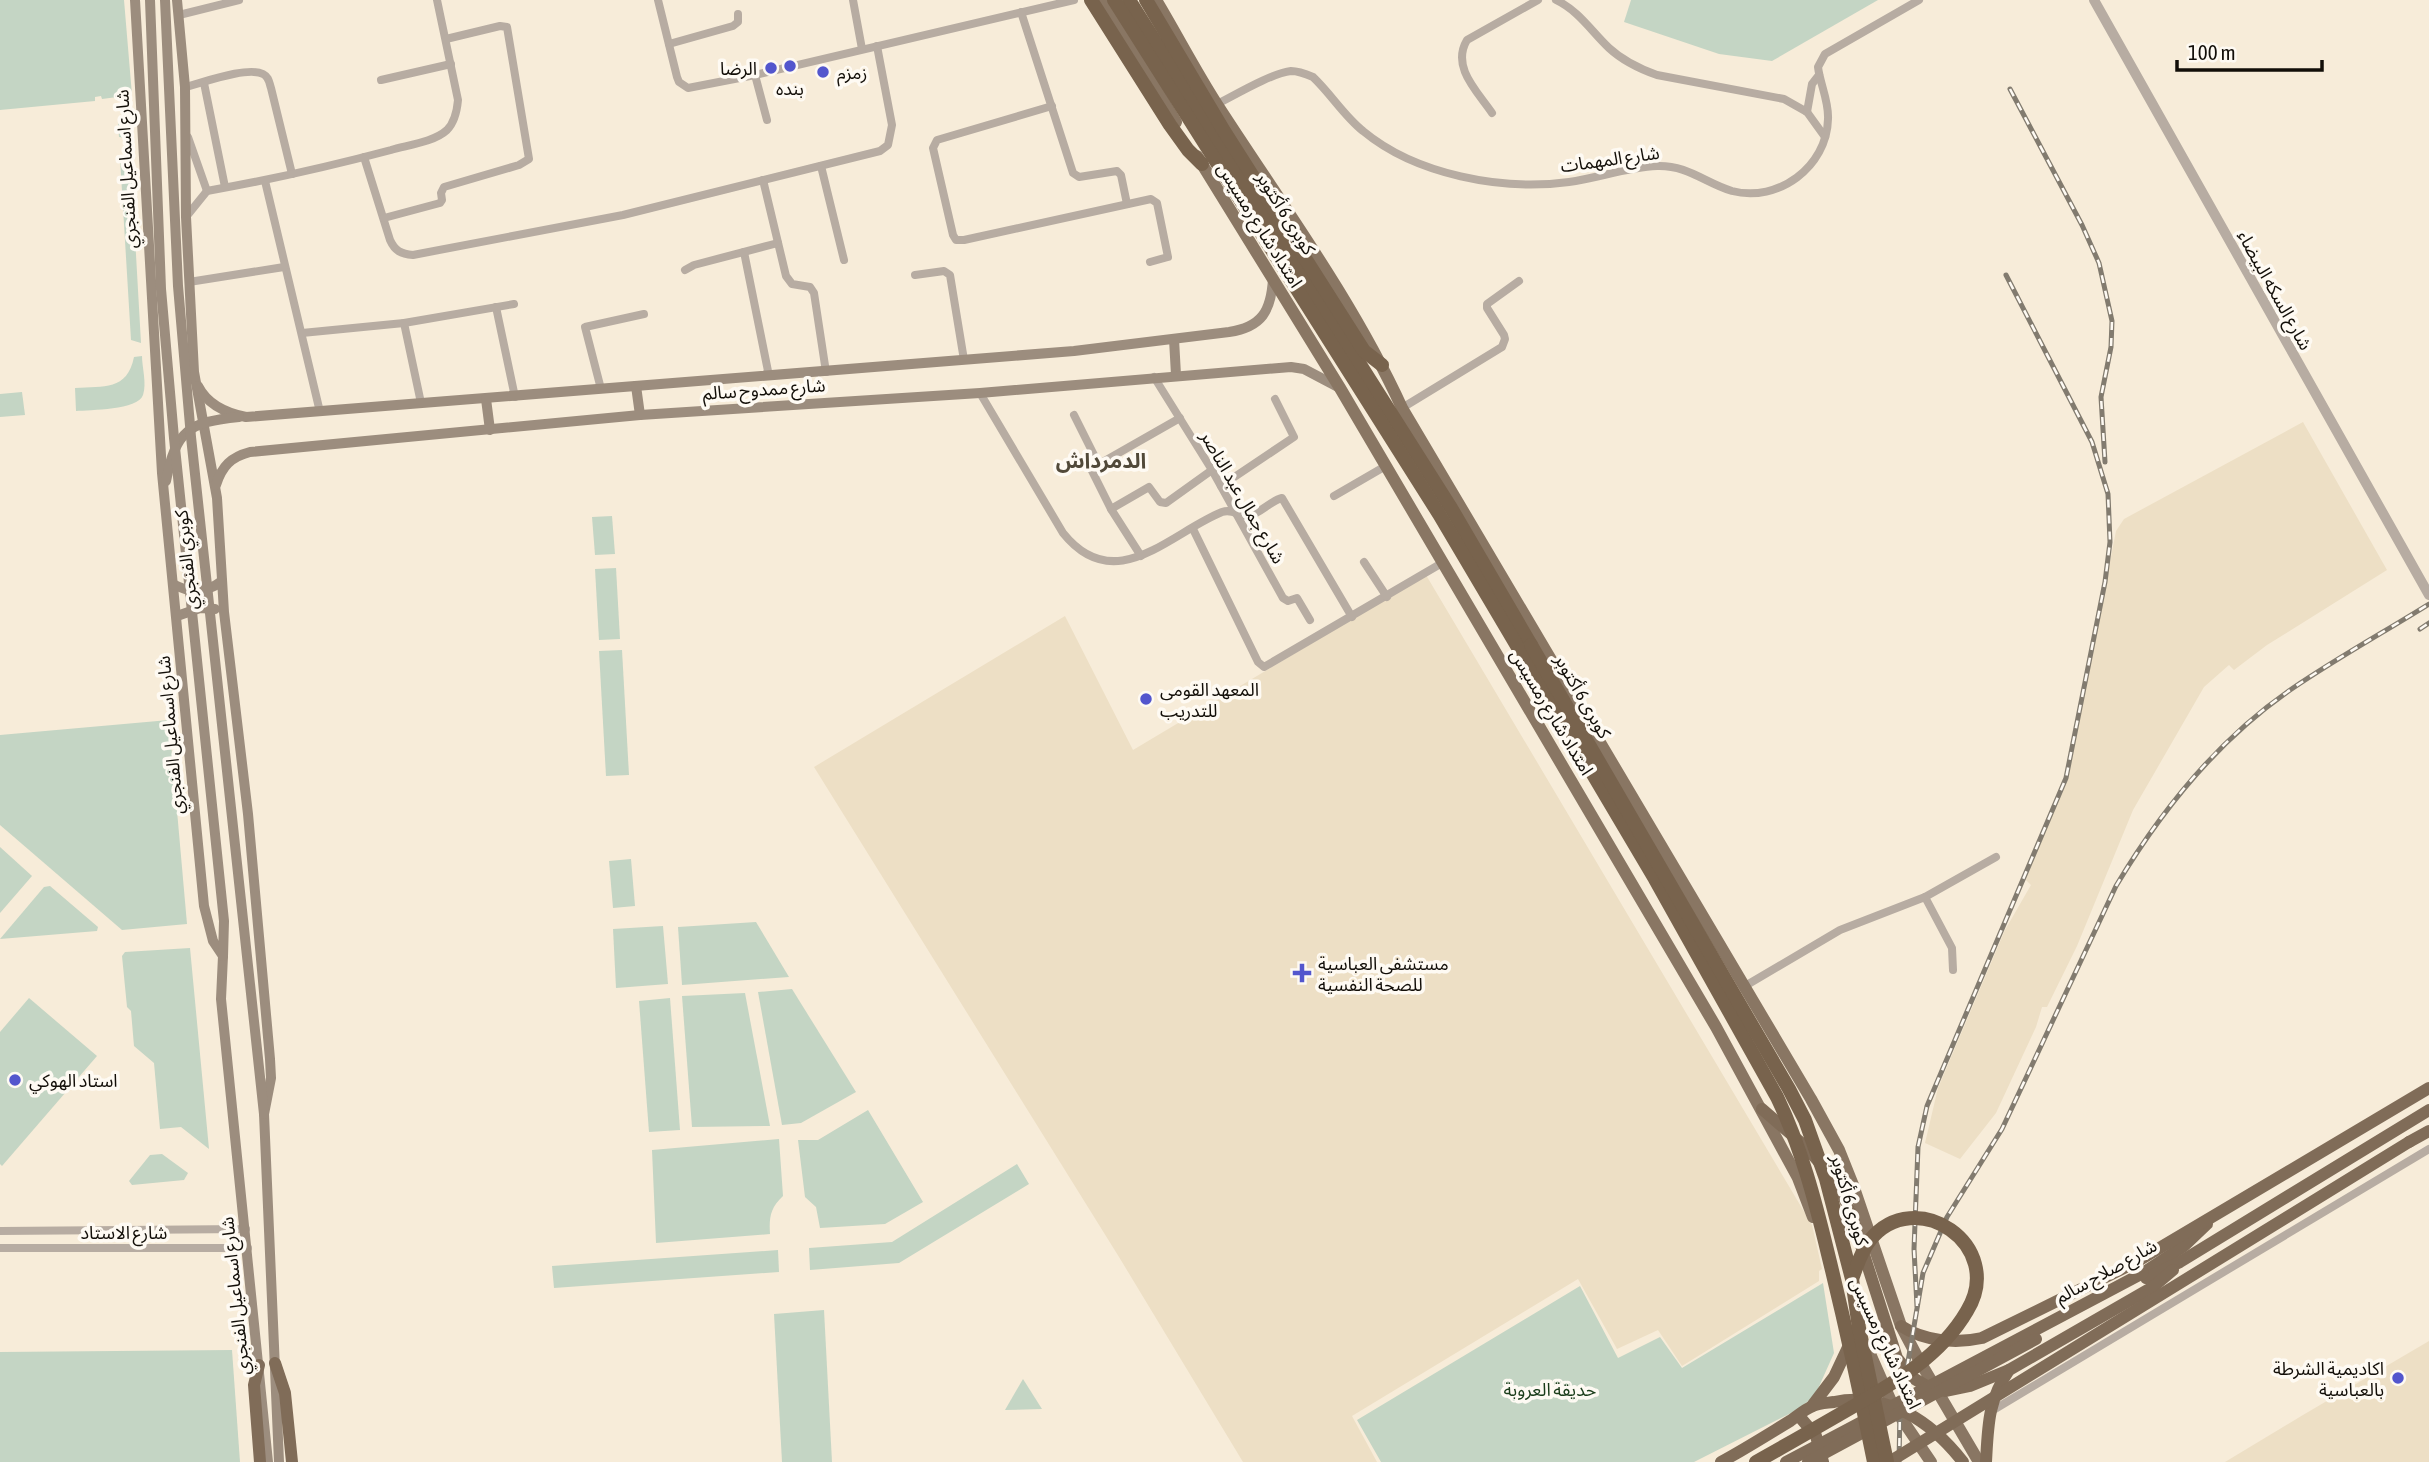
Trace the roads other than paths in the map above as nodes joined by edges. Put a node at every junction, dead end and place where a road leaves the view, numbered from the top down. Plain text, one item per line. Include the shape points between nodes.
1 (135, 0) edge
2 (150, 0) edge
3 (165, 0) edge
4 (177, 0) edge
5 (239, 0) edge
6 (437, 0) edge
7 (658, 0) edge
8 (853, 0) edge
9 (1074, 0) edge
10 (1091, 0) edge
11 (1102, 0) edge
12 (1114, 0) edge
13 (1129, 0) edge
14 (1146, 0) edge
15 (1156, 0) edge
16 (1538, 0) edge
17 (1556, 0) edge
18 (1919, 0) edge
19 (2094, 0) edge
20 (1021, 12) junction
21 (179, 15) junction
22 (738, 15) dead end
23 (446, 39) junction
24 (669, 44) junction
25 (877, 46) junction
26 (862, 48) junction
27 (452, 64) junction
28 (755, 75) junction
29 (1819, 75) junction
30 (381, 80) dead end
31 (204, 83) junction
32 (185, 87) junction
33 (1217, 104) junction
34 (1052, 106) junction
35 (1807, 112) junction
36 (1492, 113) dead end
37 (767, 120) dead end
38 (186, 130) junction
39 (1825, 136) junction
40 (365, 157) junction
41 (1202, 164) junction
42 (821, 166) junction
43 (292, 174) junction
44 (763, 180) junction
45 (264, 181) junction
46 (225, 187) junction
47 (207, 191) junction
48 (1127, 204) junction
49 (187, 216) junction
50 (384, 218) junction
51 (778, 243) junction
52 (744, 252) junction
53 (844, 260) dead end
54 (1150, 262) dead end
55 (284, 267) junction
56 (685, 270) dead end
57 (915, 275) dead end
58 (1273, 279) junction
59 (1519, 281) dead end
60 (190, 282) junction
61 (514, 304) dead end
62 (496, 307) junction
63 (644, 314) dead end
64 (404, 323) junction
65 (302, 333) junction
66 (1174, 339) junction
67 (964, 360) junction
68 (1382, 365) junction
69 (194, 372) junction
70 (826, 372) junction
71 (1176, 375) junction
72 (769, 376) junction
73 (1154, 377) junction
74 (636, 386) junction
75 (1340, 388) junction
76 (601, 389) junction
77 (980, 393) junction
78 (515, 397) junction
79 (486, 399) junction
80 (1275, 399) dead end
81 (421, 403) junction
82 (1402, 408) junction
83 (320, 412) junction
84 (640, 415) junction
85 (1074, 415) dead end
86 (246, 417) junction
87 (1180, 418) junction
88 (203, 422) junction
89 (490, 430) junction
90 (1099, 465) junction
91 (1384, 467) junction
92 (1212, 470) junction
93 (1221, 486) junction
94 (164, 492) junction
95 (1334, 496) dead end
96 (217, 498) junction
97 (1111, 509) junction
98 (1235, 512) junction
99 (1193, 529) junction
100 (1140, 556) junction
101 (1364, 562) dead end
102 (1442, 563) junction
103 (222, 581) junction
104 (173, 584) junction
105 (2429, 595) edge
106 (1387, 597) junction
107 (224, 612) junction
108 (177, 616) junction
109 (1352, 617) junction
110 (1310, 620) dead end
111 (1591, 728) junction
112 (1549, 741) junction
113 (1996, 858) dead end
114 (1925, 897) junction
115 (1710, 929) junction
116 (1670, 948) junction
117 (223, 956) junction
118 (1953, 970) dead end
119 (1745, 986) junction
120 (2429, 1088) edge
121 (1762, 1109) junction
122 (2429, 1110) edge
123 (264, 1114) junction
124 (2429, 1131) edge
125 (2429, 1149) edge
126 (2211, 1218) junction
127 (246, 1229) junction
128 (0, 1231) edge
129 (0, 1248) edge
130 (248, 1248) junction
131 (2180, 1262) junction
132 (2145, 1275) junction
133 (1852, 1279) junction
134 (1857, 1323) junction
135 (1901, 1326) junction
136 (1982, 1338) junction
137 (275, 1363) junction
138 (259, 1365) junction
139 (2010, 1370) junction
140 (1937, 1390) junction
141 (1812, 1406) junction
142 (1893, 1406) junction
143 (1990, 1412) junction
144 (1798, 1416) junction
145 (260, 1462) edge
146 (268, 1462) edge
147 (279, 1462) edge
148 (292, 1462) edge
149 (1721, 1462) edge
150 (1756, 1462) edge
151 (1786, 1462) edge
152 (1808, 1462) edge
153 (1823, 1462) edge
154 (1874, 1462) edge
155 (1888, 1462) edge
156 (1931, 1462) edge
157 (1963, 1462) edge
158 (1979, 1462) edge
159 (1986, 1462) edge

1 - 94 main road, شارع اسماعيل الفنجري
2 - 117 main road, كوبري الفنجري, bridge via 162,289 224,921
3 - 123 main road, كوبري الفنجري, bridge via 178,286 190,423
4 - 21 main road, شارع اسماعيل الفنجري
5 - 21 street
6 - 23 street
7 - 24 street
8 - 26 street
9 - 20 street
10 - 41 highway via 1170,125
11 - 41 main road, امتداد شارع رمسيس
12 - 154 highway, كوبرى 6 أكتوبر, bridge via 1439,514 1655,879 1777,1097 1810,1182
13 - 133 highway, كوبرى 6 أكتوبر, bridge via 1451,508 1789,1089 1826,1179
14 - 68 highway via 1364,351
15 - 33 main road, امتداد شارع رمسيس
16 - 36 street via 1467,40 1464,46 1464,71
17 - 35 street via 1640,69 1772,95
18 - 29 street via 1825,54
19 - 105 street, شارع السكه البيضاء
20 - 25 street
20 - 34 street
21 - 32 main road, شارع اسماعيل الفنجري
22 - 24 street via 733,26
23 - 27 street
23 - 50 street via 507,27 529,159 444,187 440,203
24 - 28 street via 677,77 684,86
25 - 26 street
25 - 42 street via 892,125 888,145 865,156
26 - 28 street
27 - 30 street
27 - 40 street via 458,100 446,131
28 - 37 street
29 - 35 street via 1812,84
29 - 39 street, شارع المهمات via 1828,107
31 - 32 street
31 - 43 street via 256,72 268,78
31 - 46 street
32 - 38 main road, شارع اسماعيل الفنجري
33 - 39 street, شارع المهمات via 1278,75 1302,72 1313,77 1364,132 1382,144 1438,170 1504,184 1569,182 1657,166 1684,169 1732,191 1769,191 1802,174
33 - 68 main road, امتداد شارع رمسيس
34 - 48 street via 1076,175 1117,171
34 - 48 street via 937,140 933,148 956,240
35 - 39 street
38 - 47 street
38 - 49 main road, شارع اسماعيل الفنجري
40 - 43 street
40 - 50 street
41 - 58 main road, امتداد شارع رمسيس
42 - 44 street
42 - 53 street
43 - 45 street
44 - 50 street via 623,215 413,255 393,246
44 - 51 street
45 - 46 street
45 - 55 street
46 - 47 street
47 - 49 street
48 - 54 street via 1151,199 1157,203 1168,257
49 - 60 main road, شارع اسماعيل الفنجري
51 - 52 street
51 - 70 street via 789,281 814,293
52 - 56 street
52 - 72 street
55 - 60 street
55 - 65 street
57 - 67 street via 944,271 950,275
58 - 66 main road, شارع ممدوح سالم via 1268,310 1255,323 1236,331
58 - 75 main road, امتداد شارع رمسيس
59 - 82 street via 1487,304 1504,335 1502,347
60 - 69 main road, شارع اسماعيل الفنجري
61 - 62 street
62 - 64 street
62 - 78 street
63 - 76 street via 585,327
64 - 65 street
64 - 81 street
65 - 83 street
66 - 67 main road, شارع ممدوح سالم
66 - 71 main road
67 - 70 main road, شارع ممدوح سالم
68 - 82 main road, امتداد شارع رمسيس
69 - 86 main road, شارع ممدوح سالم via 211,402
69 - 88 main road, شارع اسماعيل الفنجري
70 - 72 main road, شارع ممدوح سالم
71 - 73 main road, شارع ممدوح سالم
71 - 75 main road, شارع ممدوح سالم via 1291,367
72 - 74 main road, شارع ممدوح سالم
73 - 77 main road, شارع ممدوح سالم
73 - 87 street, شارع جمال عبد الناصر
74 - 76 main road, شارع ممدوح سالم
74 - 84 main road
75 - 91 main road, امتداد شارع رمسيس
76 - 78 main road, شارع ممدوح سالم
77 - 84 main road, شارع ممدوح سالم
77 - 100 street via 1074,547 1100,559
78 - 79 main road, شارع ممدوح سالم
79 - 81 main road, شارع ممدوح سالم
79 - 89 main road
80 - 93 street via 1294,437
81 - 83 main road, شارع ممدوح سالم
82 - 111 main road, امتداد شارع رمسيس
83 - 86 main road, شارع ممدوح سالم
84 - 89 main road, شارع ممدوح سالم
85 - 90 street
86 - 88 main road
87 - 90 street
87 - 92 street, شارع جمال عبد الناصر
88 - 94 main road via 175,447
88 - 96 main road, شارع اسماعيل الفنجري
89 - 96 main road, شارع ممدوح سالم via 250,452 227,463 216,485
90 - 97 street via 1092,471
91 - 95 street
91 - 102 main road, امتداد شارع رمسيس
92 - 93 street, شارع جمال عبد الناصر
92 - 97 street via 1166,503 1149,487
93 - 98 street, شارع جمال عبد الناصر
94 - 104 main road, شارع اسماعيل الفنجري
96 - 103 main road, شارع اسماعيل الفنجري
97 - 100 street
98 - 99 street via 1224,511
98 - 109 street via 1250,516 1283,499
98 - 110 street, شارع جمال عبد الناصر via 1283,598 1297,598
99 - 100 street
99 - 109 street via 1261,666 1269,667
101 - 106 street
102 - 106 street
102 - 112 main road, امتداد شارع رمسيس
103 - 104 main road via 197,592
103 - 107 main road, شارع اسماعيل الفنجري
104 - 108 main road, شارع اسماعيل الفنجري
106 - 109 street
107 - 108 main road via 200,608
107 - 123 main road, شارع اسماعيل الفنجري via 250,830 270,1059
108 - 117 main road, شارع اسماعيل الفنجري via 204,906 213,941
111 - 112 main road via 1586,738 1569,747
111 - 115 main road, امتداد شارع رمسيس
112 - 116 main road, امتداد شارع رمسيس
113 - 114 street
114 - 118 street via 1952,948
114 - 119 street via 1840,930
115 - 116 main road via 1693,918 1680,917 1670,929
115 - 119 main road, امتداد شارع رمسيس
116 - 121 main road, امتداد شارع رمسيس
117 - 127 main road, شارع اسماعيل الفنجري via 221,999
119 - 135 main road, امتداد شارع رمسيس via 1839,1150
120 - 126 highway, شارع صلاح سالم
121 - 134 main road, امتداد شارع رمسيس via 1798,1178
121 - 140 highway via 1807,1147 1838,1184 1897,1358 1913,1378
122 - 131 highway, شارع صلاح سالم
123 - 137 main road, شارع اسماعيل الفنجري
124 - 155 highway, bridge
125 - 143 street
126 - 132 highway, شارع صلاح سالم via 2184,1246
126 - 136 highway via 2136,1262
127 - 128 street, شارع الاستاد
127 - 130 main road, شارع اسماعيل الفنجري
129 - 130 street, شارع الاستاد
130 - 138 main road, شارع اسماعيل الفنجري
131 - 132 highway, شارع صلاح سالم
131 - 139 highway via 2153,1287
132 - 151 highway, شارع صلاح سالم, bridge
132 - 152 highway, شارع صلاح سالم, bridge
133 - 150 highway, bridge via 1870,1240 1900,1221 1946,1226 1964,1240 1975,1259 1976,1284 1967,1312 1922,1362
133 - 155 highway, كوبرى 6 أكتوبر, bridge
134 - 141 highway via 1834,1377
134 - 142 main road, امتداد شارع رمسيس
135 - 136 highway via 1948,1341
135 - 140 main road, امتداد شارع رمسيس
136 - 139 highway via 1982,1357 1997,1369
137 - 147 main road, شارع اسماعيل الفنجري
137 - 148 highway via 285,1393
138 - 145 highway via 254,1394
138 - 146 main road, شارع اسماعيل الفنجري
139 - 140 highway via 1955,1390
139 - 143 highway
140 - 158 main road, امتداد شارع رمسيس
141 - 142 highway via 1843,1400
141 - 144 highway
142 - 156 main road, امتداد شارع رمسيس
142 - 157 highway via 1925,1422
143 - 159 highway
144 - 149 highway
144 - 153 highway via 1816,1436

